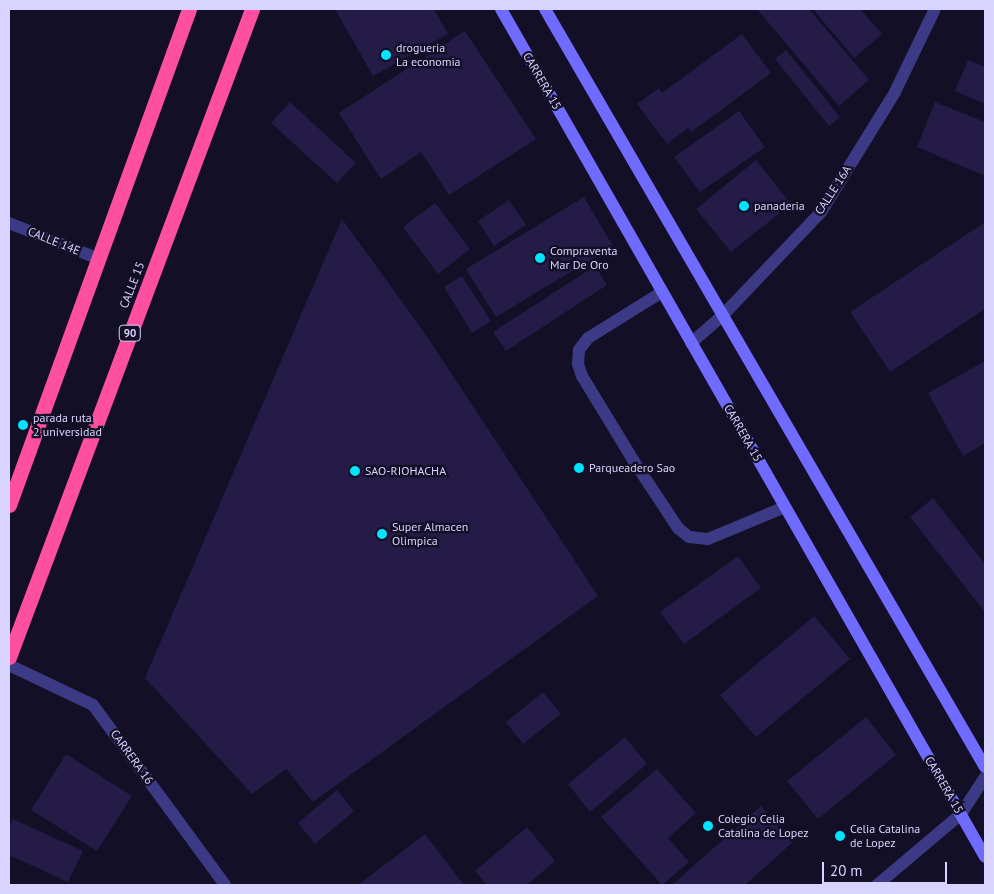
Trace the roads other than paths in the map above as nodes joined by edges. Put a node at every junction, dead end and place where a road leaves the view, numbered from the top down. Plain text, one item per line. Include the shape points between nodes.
1 (189, 9) edge
2 (252, 9) edge
3 (501, 9) edge
4 (546, 9) edge
5 (935, 9) edge
6 (9, 223) edge
7 (99, 259) junction
8 (662, 292) junction
9 (723, 315) junction
10 (692, 343) junction
11 (9, 505) edge
12 (785, 506) junction
13 (9, 657) edge
14 (9, 665) edge
15 (985, 767) edge
16 (985, 777) edge
17 (961, 814) junction
18 (985, 856) edge
19 (225, 885) edge
20 (876, 885) edge

1 - 7 highway
2 - 13 highway, CALLE 15 / 90
3 - 8 main road, CARRERA 15
4 - 9 main road
5 - 9 street, CALLE 16A via 895,92 821,212
6 - 7 street, CALLE 14E
7 - 11 highway
8 - 10 main road, CARRERA 15
8 - 12 street via 588,338 579,350 578,364 582,376 678,528 689,537 708,538
9 - 10 street, CALLE 16A
9 - 15 main road
10 - 12 main road, CARRERA 15
12 - 17 main road, CARRERA 15
14 - 19 street, CARRERA 16 via 93,705
16 - 17 street
17 - 18 main road, CARRERA 15
17 - 20 street

